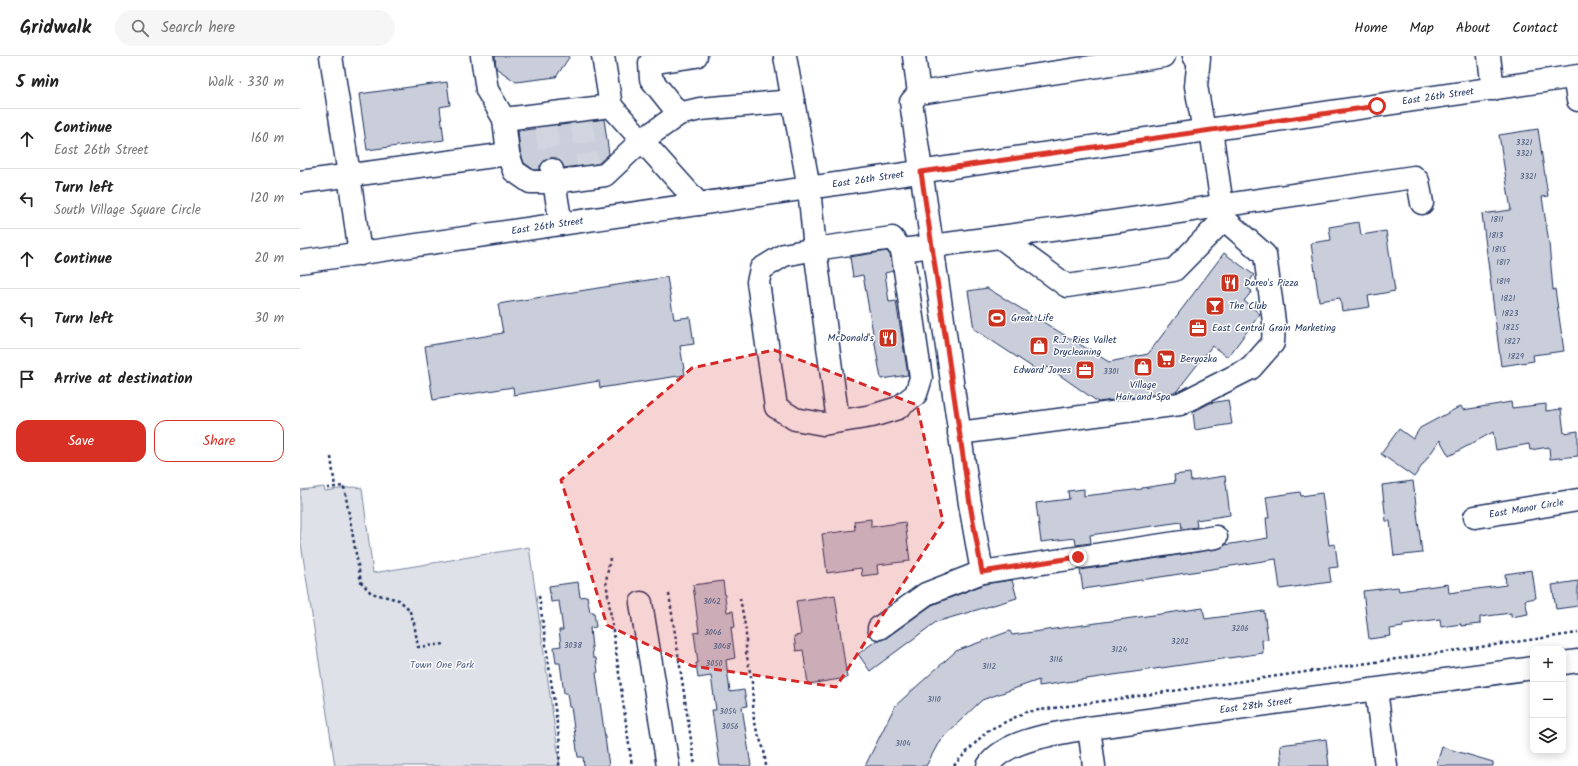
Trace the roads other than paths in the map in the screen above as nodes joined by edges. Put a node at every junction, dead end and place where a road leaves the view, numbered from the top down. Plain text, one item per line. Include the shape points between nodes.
1 (331, 56) edge
2 (482, 56) edge
3 (603, 56) edge
4 (696, 56) edge
5 (785, 56) edge
6 (914, 56) edge
7 (1164, 56) edge
8 (1194, 56) edge
9 (1489, 56) edge
10 (1576, 76) edge
11 (1493, 89) junction
12 (919, 93) junction
13 (1578, 100) edge
14 (793, 101) junction
15 (611, 106) junction
16 (679, 114) junction
17 (504, 119) junction
18 (1208, 130) junction
19 (641, 140) junction
20 (508, 154) junction
21 (921, 172) junction
22 (349, 175) junction
23 (553, 176) junction
24 (300, 182) edge
25 (809, 188) junction
26 (1422, 203) dead end
27 (699, 204) junction
28 (1223, 212) junction
29 (561, 224) junction
30 (1000, 237) junction
31 (932, 246) junction
32 (815, 248) junction
33 (902, 250) junction
34 (360, 254) junction
35 (300, 262) edge
36 (838, 421) junction
37 (959, 433) junction
38 (1578, 500) edge
39 (1476, 517) dead end
40 (1216, 538) dead end
41 (982, 572) junction
42 (641, 603) dead end
43 (879, 628) dead end
44 (1578, 661) edge
45 (1566, 663) edge
46 (1530, 668) edge
47 (1376, 690) junction
48 (1089, 728) junction
49 (668, 766) edge
50 (988, 766) edge
51 (1094, 766) edge
52 (1386, 766) edge

1 - 22 main road
2 - 17 main road via 486,90
3 - 15 main road
4 - 16 main road via 650,63 652,79
5 - 14 main road
6 - 12 main road
7 - 12 main road
8 - 18 main road via 1199,58 1196,86
9 - 11 main road
10 - 11 main road, East 26th Street
10 - 13 main road
11 - 18 main road, East 26th Street
12 - 21 main road via 911,102
14 - 16 main road via 700,109
14 - 25 main road
15 - 17 main road via 580,115 545,120
15 - 19 main road
16 - 19 main road
17 - 20 main road
18 - 21 main road, East 26th Street
18 - 28 main road
19 - 23 main road via 604,175 589,171
19 - 27 main road
20 - 22 main road
20 - 23 main road via 514,171 530,182
21 - 25 main road, East 26th Street
21 - 31 main road
22 - 24 main road
22 - 34 main road
23 - 29 main road
25 - 27 main road, East 26th Street
25 - 32 main road
26 - 28 main road via 1418,181 1414,177
27 - 29 main road, East 26th Street
28 - 30 main road via 1112,222
28 - 30 main road via 1174,270 1067,286
28 - 37 main road via 1265,255 1274,322 1273,343 1251,368 1180,404
29 - 34 main road, East 26th Street
30 - 31 main road
31 - 33 main road
31 - 37 main road
32 - 33 main road via 892,238
32 - 36 main road
32 - 36 main road via 784,256 761,269 758,282 776,406 795,419 823,424
33 - 36 main road via 921,378 916,394 898,408 872,416
34 - 35 main road, East 26th Street
37 - 41 main road
38 - 39 main road, East Manor Circle
40 - 41 main road
41 - 43 main road via 926,594
42 - 49 main road
44 - 45 main road
46 - 47 main road, East 28th Street
47 - 48 main road, East 28th Street
47 - 52 main road
48 - 50 main road, East 28th Street via 1044,736 1009,747
48 - 51 main road

